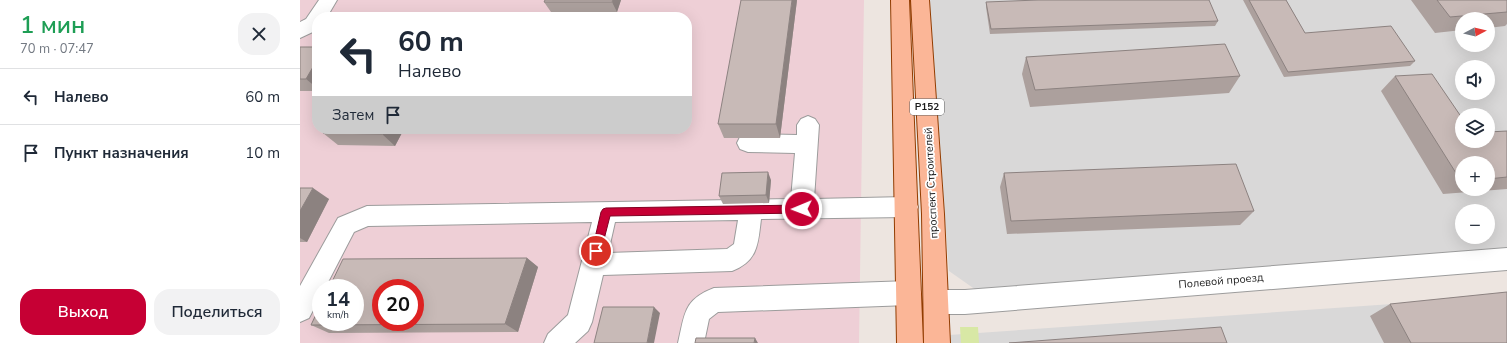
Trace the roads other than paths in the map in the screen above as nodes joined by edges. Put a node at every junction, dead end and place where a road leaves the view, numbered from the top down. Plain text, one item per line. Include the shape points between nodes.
1 (328, 0) edge
2 (900, 0) edge
3 (920, 0) edge
4 (321, 12) edge
5 (312, 25) edge
6 (300, 31) edge
7 (748, 143) dead end
8 (908, 208) junction
9 (802, 209) junction
10 (751, 210) junction
11 (606, 212) junction
12 (1507, 259) edge
13 (593, 264) junction
14 (909, 293) junction
15 (936, 302) junction
16 (300, 310) edge
17 (557, 343) edge
18 (691, 343) edge
19 (910, 343) edge
20 (937, 343) edge

1 - 4 street
2 - 8 main road, проспект Строителей / Р152
3 - 15 main road, проспект Строителей / Р152 via 933,206
5 - 6 street
7 - 9 street via 807,134
8 - 9 street
8 - 14 main road, проспект Строителей / Р152
9 - 10 street
10 - 11 street
10 - 13 street via 745,249 732,260
11 - 13 street
11 - 16 street via 368,216 346,225
12 - 15 street, Полевой проезд via 965,302
13 - 17 street via 579,322
14 - 18 street via 714,300 698,312
14 - 19 main road, проспект Строителей / Р152
15 - 20 main road, проспект Строителей / Р152

